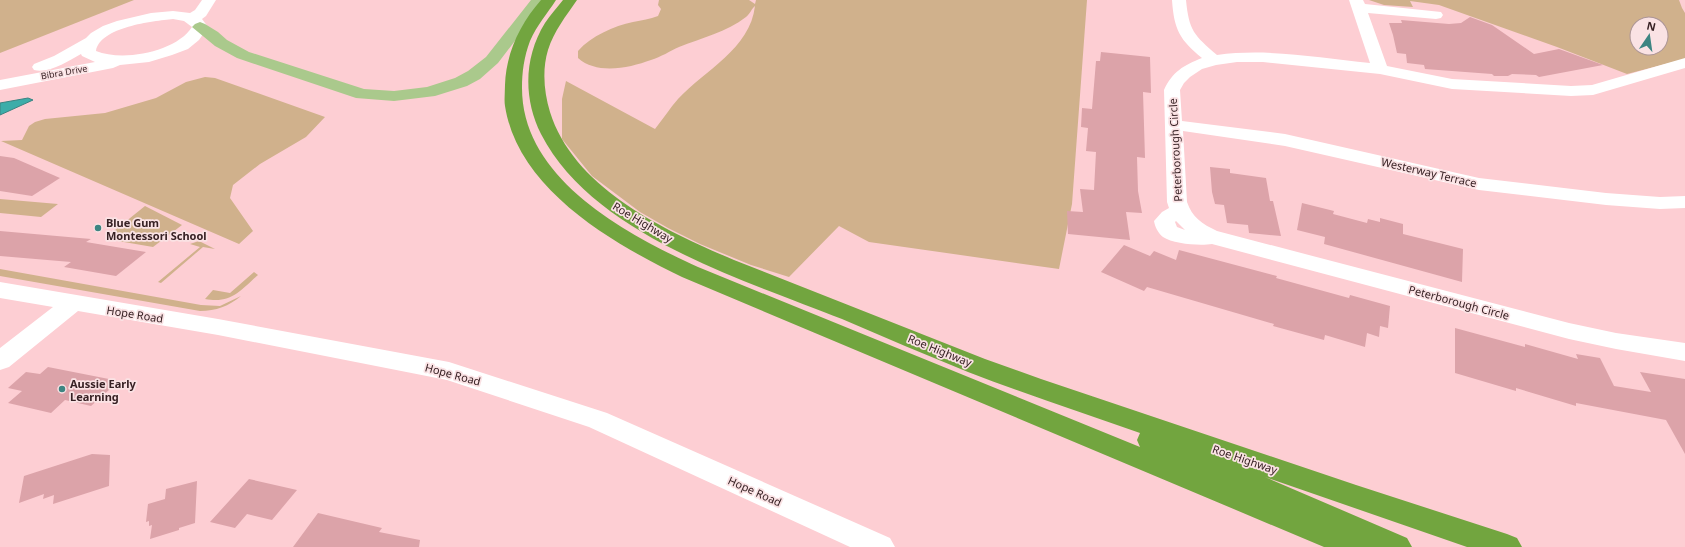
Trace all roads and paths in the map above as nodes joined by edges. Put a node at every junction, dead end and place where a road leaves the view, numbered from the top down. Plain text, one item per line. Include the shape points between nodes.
1 (209, 0) edge
2 (539, 0) edge
3 (549, 0) edge
4 (570, 0) edge
5 (1179, 0) edge
6 (182, 2) dead end
7 (1358, 4) edge
8 (1436, 15) dead end
9 (132, 21) junction
10 (196, 23) junction
11 (90, 42) junction
12 (128, 60) junction
13 (1214, 60) junction
14 (1683, 66) edge
15 (1380, 69) junction
16 (0, 78) edge
17 (0, 85) edge
18 (1175, 125) junction
19 (1685, 202) edge
20 (0, 290) edge
21 (73, 303) junction
22 (1685, 352) edge
23 (0, 361) edge
24 (978, 366) junction
25 (1099, 442) junction
26 (880, 547) edge
27 (1326, 547) edge
28 (1355, 547) edge
29 (1398, 547) edge
30 (1507, 547) edge

1 - 10 street
2 - 10 main road via 492,60 474,75 434,90 394,96 362,94 243,56 221,43
3 - 25 highway, Roe Highway via 530,28 517,56 513,75 514,107 523,135 539,163 582,209 630,242 683,269
4 - 24 highway, Roe Highway via 554,20 541,45 535,73 536,93 544,124 555,145 592,188 634,219 687,248
5 - 13 street via 1180,20 1185,34
6 - 9 street
7 - 8 street
7 - 15 street
9 - 10 street via 160,16 184,16
9 - 11 street, Bibra Drive via 106,30
10 - 12 street via 198,32 193,38 158,54
11 - 12 street via 88,53 94,57
11 - 16 street, Bibra Drive via 45,66
12 - 17 street, Bibra Drive
13 - 15 street, Peterborough Circle via 1263,57
13 - 18 street, Peterborough Circle via 1196,66 1176,81 1172,90
14 - 15 street, Peterborough Circle via 1593,90 1571,92 1452,84
18 - 19 street, Westerway Terrace via 1285,140 1479,184 1606,199
18 - 22 street, Peterborough Circle via 1179,210 1164,221 1165,228 1180,236 1215,238 1569,331 1616,342
20 - 21 street, Hope Road
21 - 23 street
21 - 26 street, Hope Road via 218,327 449,371 598,420
24 - 29 highway
24 - 30 highway, Roe Highway via 1378,505
25 - 27 highway
25 - 28 highway, Roe Highway

